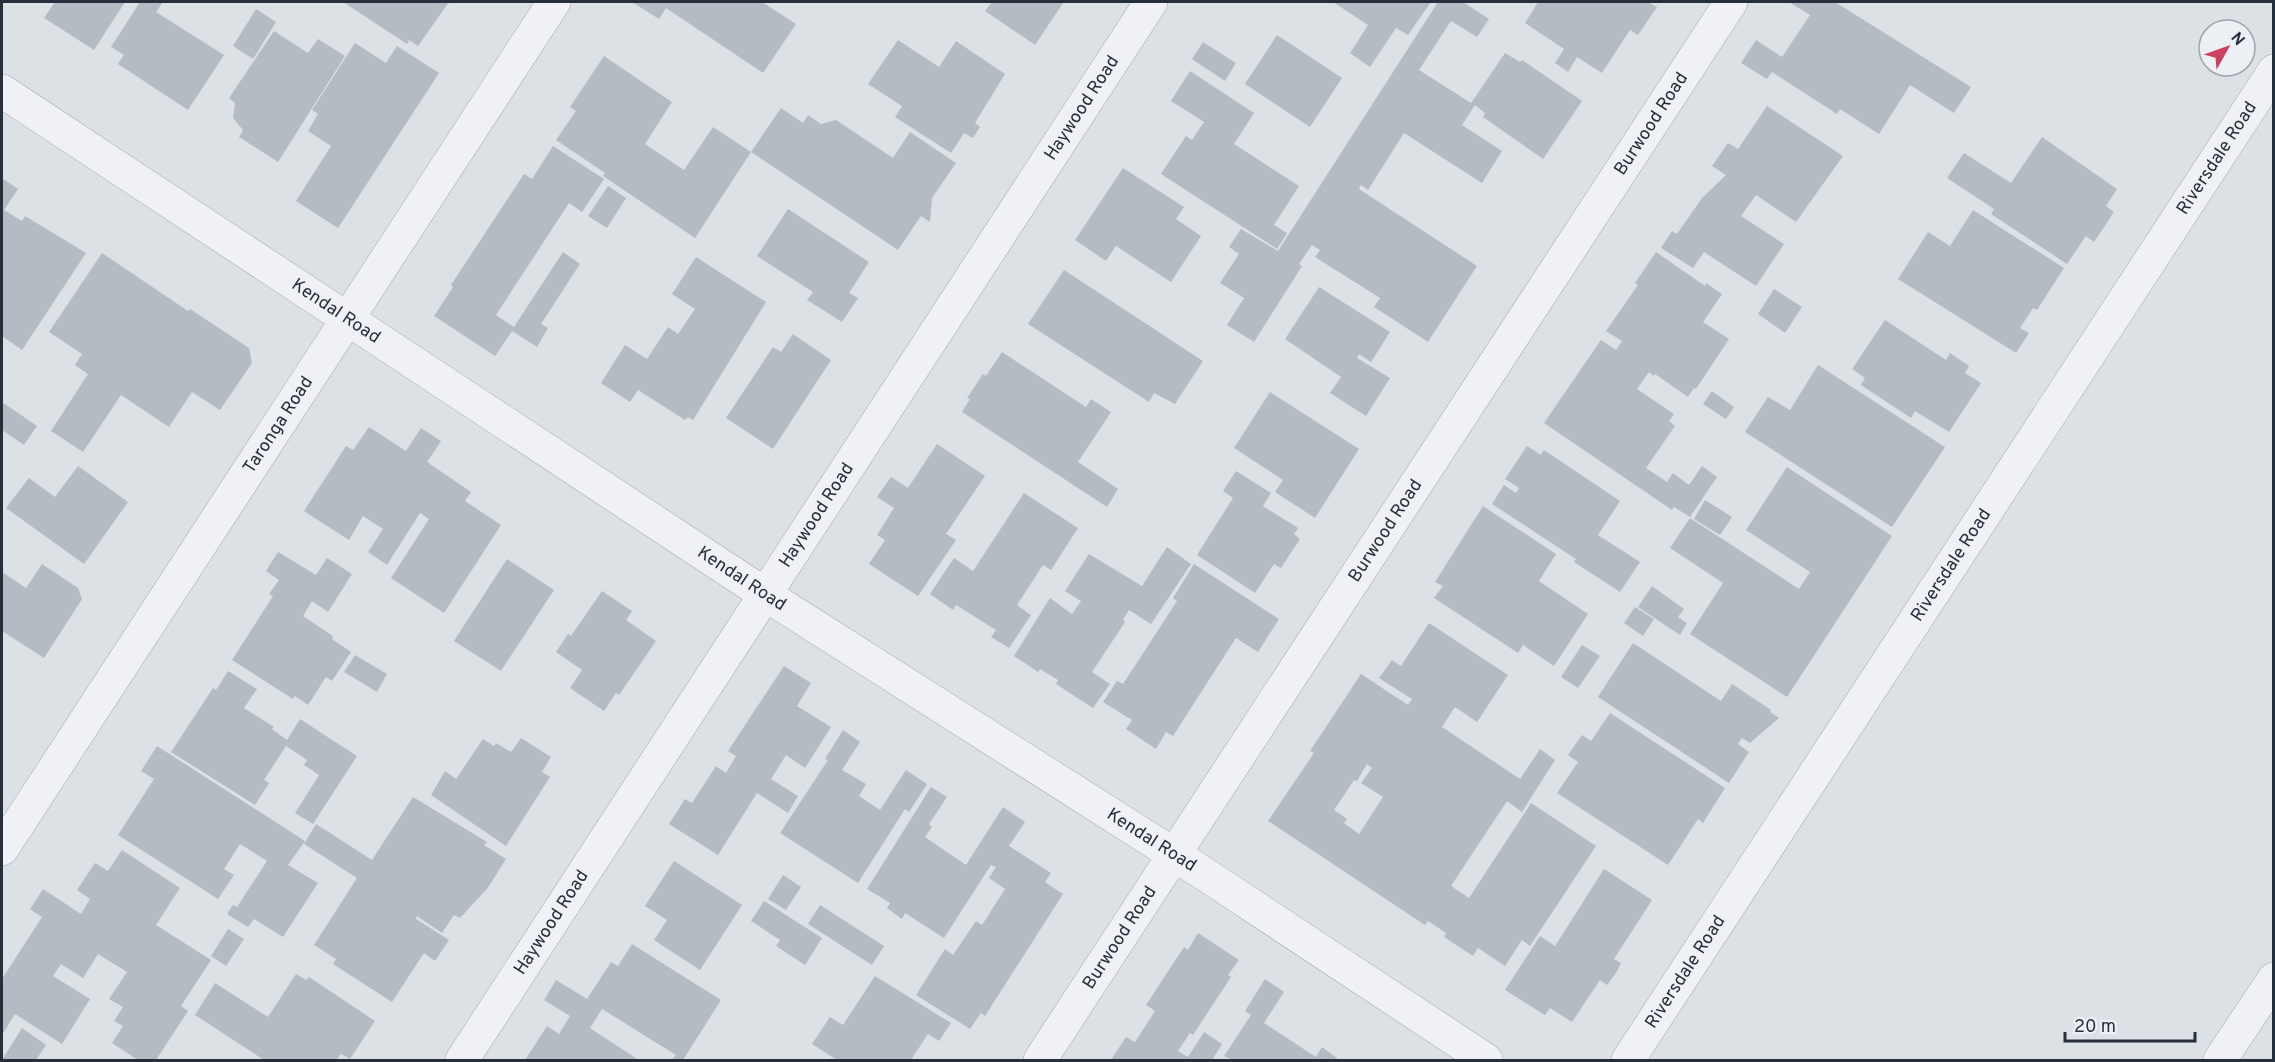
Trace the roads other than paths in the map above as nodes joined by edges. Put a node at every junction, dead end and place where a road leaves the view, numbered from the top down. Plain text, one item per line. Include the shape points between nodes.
1 (554, 2) edge
2 (1151, 2) edge
3 (1731, 2) edge
4 (2274, 71) edge
5 (2, 91) edge
6 (347, 319) junction
7 (766, 595) junction
8 (2, 849) edge
9 (1175, 855) junction
10 (2274, 979) edge
11 (462, 1060) edge
12 (1040, 1060) edge
13 (1486, 1060) edge
14 (1628, 1060) edge
15 (2220, 1060) edge

1 - 6 street, Taronga Road
2 - 7 street, Haywood Road
3 - 9 street, Burwood Road
4 - 14 street, Riversdale Road
5 - 6 street, Kendal Road
6 - 7 street, Kendal Road
6 - 8 street, Taronga Road
7 - 9 street, Kendal Road
7 - 11 street, Haywood Road
9 - 12 street, Burwood Road
9 - 13 street, Kendal Road
10 - 15 street

